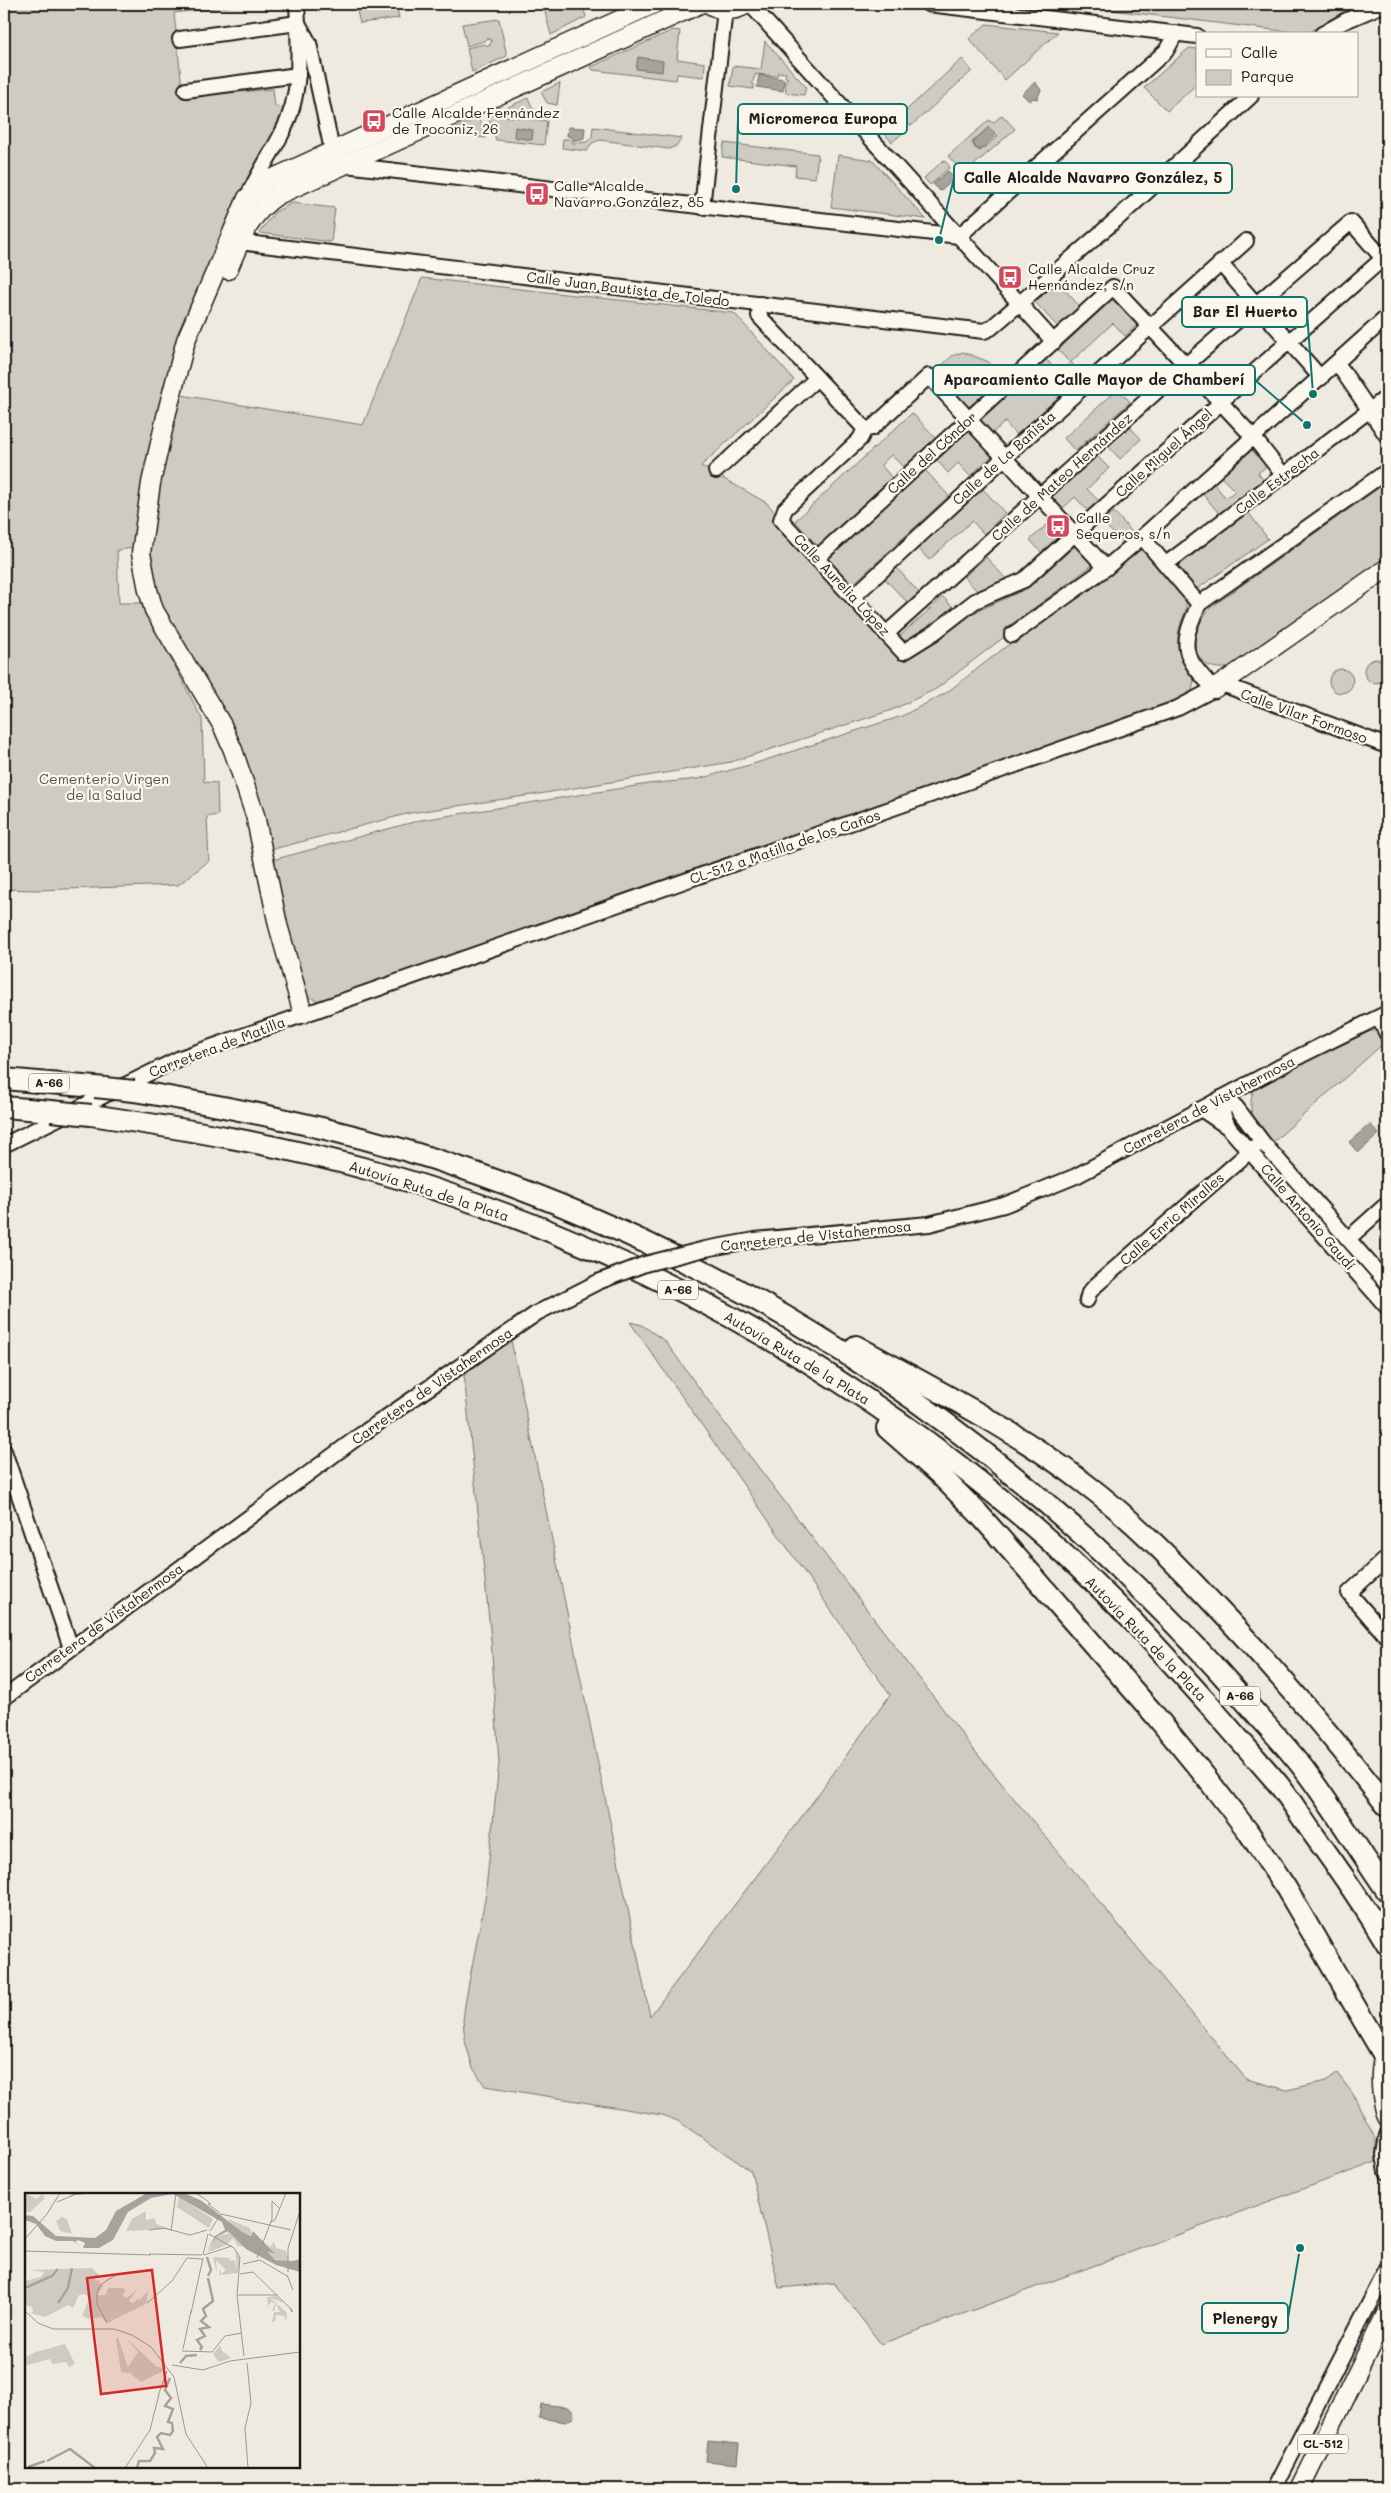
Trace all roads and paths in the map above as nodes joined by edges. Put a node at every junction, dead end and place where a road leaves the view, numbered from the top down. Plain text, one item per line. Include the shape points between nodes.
1 (297, 4) edge
2 (654, 4) edge
3 (700, 4) edge
4 (748, 4) edge
5 (928, 4) edge
6 (1385, 4) edge
7 (717, 7) edge
8 (298, 23) junction
9 (1326, 32) edge
10 (1176, 33) junction
11 (1196, 36) edge
12 (180, 39) dead end
13 (298, 75) junction
14 (186, 90) dead end
15 (1249, 98) edge
16 (379, 149) junction
17 (332, 150) junction
18 (345, 165) junction
19 (382, 168) junction
20 (265, 173) junction
21 (278, 196) junction
22 (702, 207) junction
23 (959, 236) junction
24 (1246, 241) dead end
25 (233, 242) junction
26 (1386, 257) edge
27 (1220, 264) junction
28 (760, 304) junction
29 (1020, 304) junction
30 (1256, 304) junction
31 (1387, 317) edge
32 (1149, 327) junction
33 (1288, 341) junction
34 (1054, 342) junction
35 (1337, 363) junction
36 (1186, 365) junction
37 (817, 378) junction
38 (1321, 378) junction
39 (1387, 397) edge
40 (1220, 403) junction
41 (1370, 411) junction
42 (970, 419) junction
43 (865, 429) junction
44 (1387, 436) edge
45 (1254, 438) junction
46 (1004, 458) junction
47 (1387, 471) edge
48 (716, 472) dead end
49 (1284, 476) junction
50 (1040, 497) junction
51 (1074, 534) junction
52 (1142, 537) junction
53 (818, 558) junction
54 (1166, 564) junction
55 (1106, 568) junction
56 (1387, 568) edge
57 (853, 597) junction
58 (1199, 604) junction
59 (887, 633) junction
60 (1012, 635) dead end
61 (903, 652) joint
62 (1199, 673) junction
63 (1218, 686) junction
64 (1194, 699) junction
65 (1387, 746) edge
66 (353, 996) joint
67 (303, 1014) junction
68 (1383, 1016) edge
69 (1387, 1034) edge
70 (4, 1079) edge
71 (1243, 1086) junction
72 (1221, 1098) junction
73 (4, 1107) edge
74 (1201, 1109) junction
75 (1248, 1121) junction
76 (1229, 1128) junction
77 (1264, 1144) junction
78 (4, 1145) edge
79 (1250, 1152) junction
80 (1387, 1204) edge
81 (1348, 1239) junction
82 (570, 1240) junction
83 (649, 1244) junction
84 (1387, 1283) edge
85 (1087, 1300) dead end
86 (1387, 1307) edge
87 (4, 1451) edge
88 (1387, 1558) edge
89 (1387, 1638) edge
90 (71, 1648) junction
91 (4, 1698) edge
92 (1387, 1806) edge
93 (1387, 1891) edge
94 (1387, 1944) edge
95 (1385, 2049) edge
96 (1387, 2117) edge
97 (1387, 2135) edge
98 (1387, 2167) edge
99 (1387, 2268) edge
100 (1387, 2312) edge
101 (1274, 2489) edge
102 (1300, 2489) edge

1 - 8 street
2 - 17 main road
3 - 16 main road
4 - 7 main road via 733,10
4 - 23 street
5 - 10 street
6 - 9 street
7 - 22 street
8 - 12 street
8 - 13 street
8 - 17 street via 309,43
10 - 11 street
10 - 23 street via 1166,51
13 - 14 street
13 - 20 street via 289,117
15 - 29 street, Calle Juan Bautista de Toledo
16 - 18 main road
16 - 19 street
17 - 18 street
17 - 20 main road
18 - 19 street
18 - 21 main road
19 - 22 street
20 - 21 street
20 - 25 main road via 246,198
21 - 25 main road via 260,209
22 - 23 street
23 - 29 street
24 - 27 street, Calle de La Bañista
25 - 28 street, Calle Juan Bautista de Toledo
25 - 67 main road via 192,355 172,391 143,529 142,553 154,610 222,725 233,750 255,815 278,925
26 - 30 street, Calle de Mateo Hernández via 1351,222
26 - 33 street, Calle Miguel Ángel
27 - 30 street
27 - 32 street, Calle de La Bañista
28 - 29 street, Calle Juan Bautista de Toledo via 984,331
28 - 37 street via 759,316
29 - 34 street
30 - 33 street
30 - 36 street, Calle de Mateo Hernández
31 - 35 street
32 - 34 street, Calle del Cóndor via 1113,287
32 - 36 street
32 - 46 street, Calle de La Bañista
33 - 38 street
33 - 40 street, Calle Miguel Ángel
34 - 42 street, Calle del Cóndor
35 - 38 street
35 - 41 street
36 - 40 street
36 - 50 street, Calle de Mateo Hernández
37 - 43 street
37 - 48 street
38 - 45 street
39 - 41 street, Calle Estrecha
40 - 45 street
40 - 51 street, Calle Miguel Ángel
41 - 44 street
41 - 49 street, Calle Estrecha
42 - 43 street via 929,376 872,428
42 - 46 street
42 - 53 street, Calle del Cóndor
43 - 53 street, Calle Aurelia López via 860,440 785,509 781,520
45 - 49 street
45 - 52 street
46 - 50 street
46 - 57 street, Calle de La Bañista
47 - 58 street
49 - 54 street, Calle Estrecha
50 - 51 street
50 - 59 street, Calle de Mateo Hernández
51 - 55 street
51 - 61 street, Calle Miguel Ángel via 1024,580 975,601
52 - 54 street
52 - 55 street
53 - 57 street, Calle Aurelia López
54 - 58 street
55 - 60 street
56 - 63 main road
57 - 59 street, Calle Aurelia López
58 - 62 street via 1187,632 1186,646 1189,660
59 - 61 street, Calle Aurelia López
62 - 63 street
62 - 64 street
63 - 64 street, CL-512 a Matilla de los Caños
63 - 65 street, Calle Vilar Formoso
64 - 66 street, CL-512 a Matilla de los Caños via 1178,708 1052,754
66 - 67 street, Carretera de Matilla
67 - 78 street, Carretera de Matilla via 151,1070
68 - 69 street
68 - 71 street, Carretera de Vistahermosa
70 - 83 highway, Autovía Ruta de la Plata / A-66, bridge via 134,1091 298,1121 379,1142 518,1188
71 - 72 street, Carretera de Vistahermosa
71 - 75 street, Calle Antonio Gaudí
72 - 74 street, Carretera de Vistahermosa
72 - 75 street, Calle Antonio Gaudí
72 - 76 street, Calle Antonio Gaudí
73 - 82 highway, Autovía Ruta de la Plata / A-66, bridge via 198,1130 297,1151 375,1171 474,1203
74 - 76 street, Calle Antonio Gaudí
74 - 90 street, Carretera de Vistahermosa, bridge via 1076,1176 979,1213 929,1224 704,1248 598,1282 537,1313 362,1434
75 - 77 street, Calle Antonio Gaudí
76 - 79 street, Calle Antonio Gaudí
77 - 79 street, Calle Enric Miralles via 1257,1145
77 - 81 street, Calle Antonio Gaudí
79 - 85 street, Calle Enric Miralles via 1095,1286
79 - 86 street, Calle Antonio Gaudí
80 - 81 street
81 - 84 street, Calle Antonio Gaudí
82 - 94 highway, Autovía Ruta de la Plata / A-66 via 707,1305 842,1383 981,1484 1051,1544 1112,1599 1161,1650 1277,1782
82 - 95 highway via 740,1331 867,1410 938,1473 979,1514 1154,1714 1248,1830
83 - 92 highway via 730,1278 930,1384 1012,1433 1084,1483 1126,1517 1204,1593
83 - 93 highway, Autovía Ruta de la Plata / A-66 via 739,1289 902,1390 995,1459 1068,1521 1184,1632 1300,1764
87 - 90 street
88 - 89 street via 1348,1593
90 - 91 street, Carretera de Vistahermosa
95 - 96 main road via 1380,2084
97 - 98 street
99 - 101 street
100 - 102 main road, CL-512

